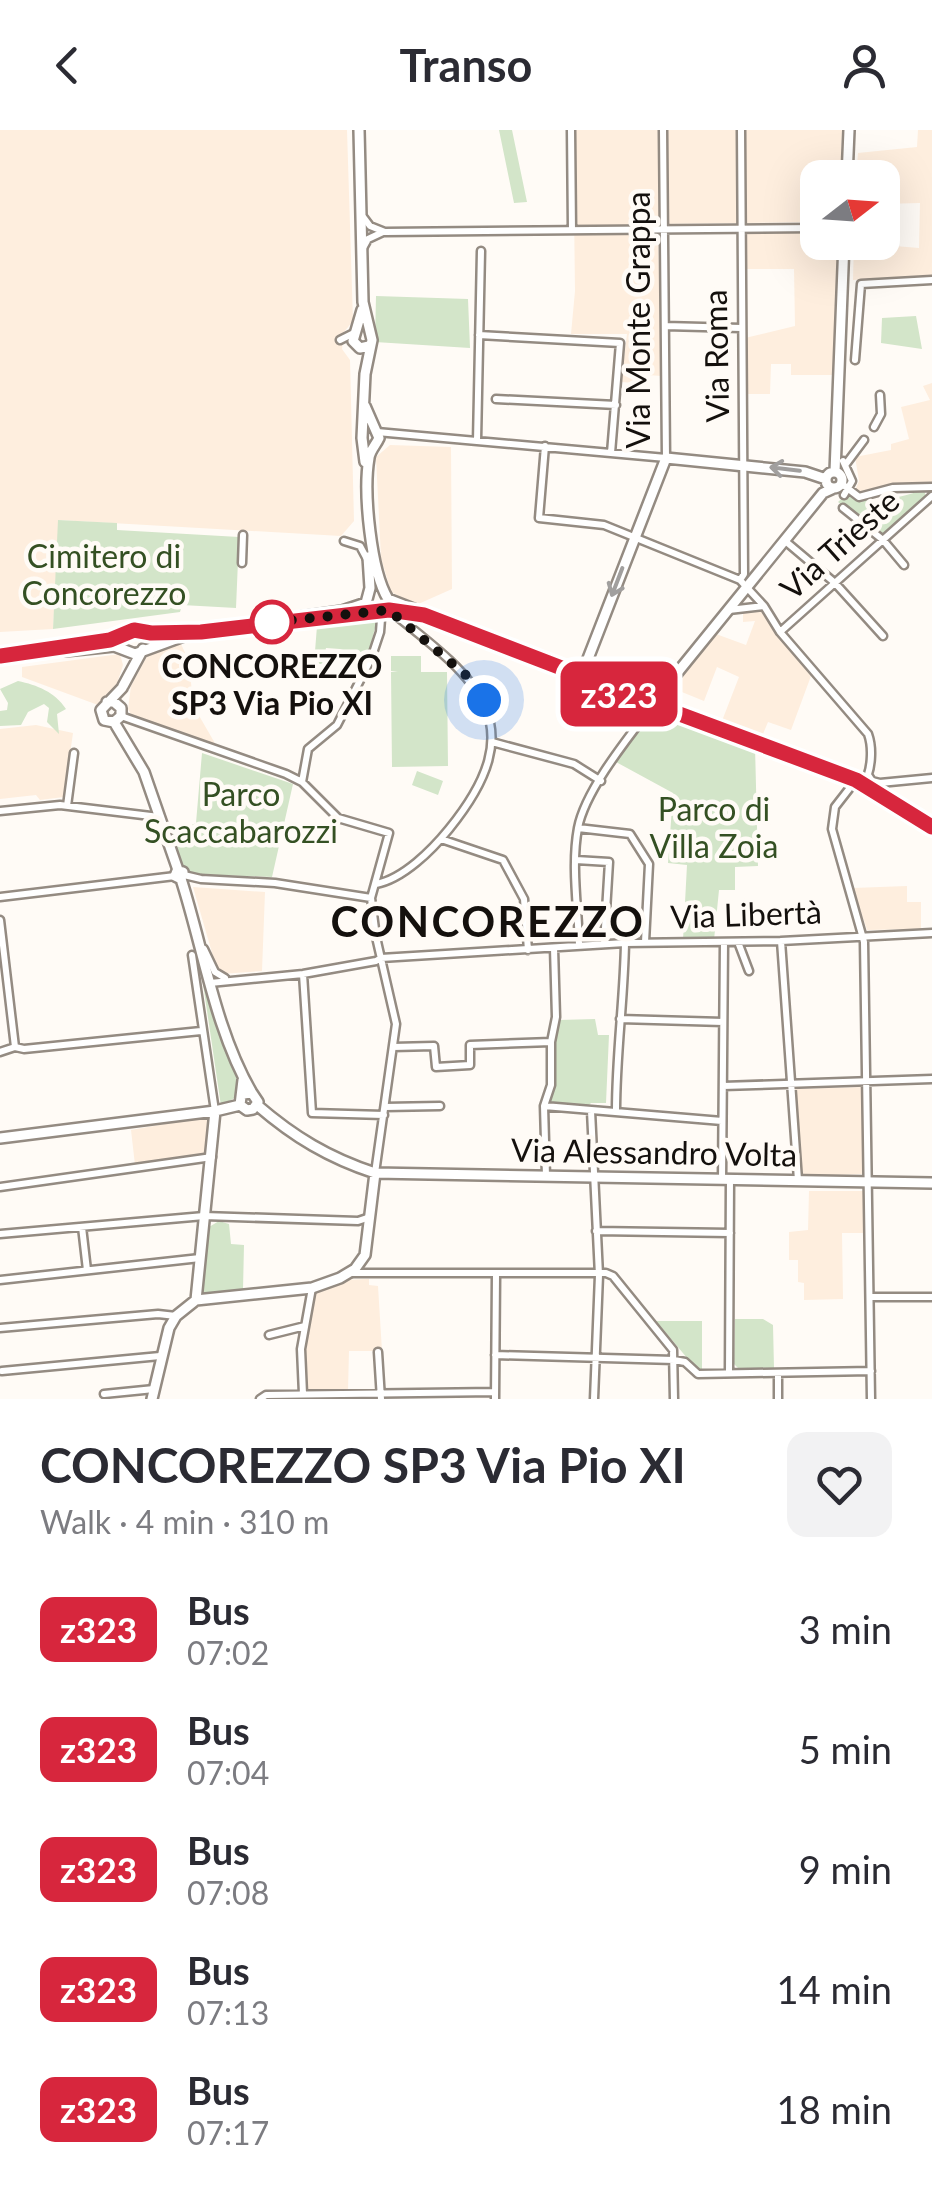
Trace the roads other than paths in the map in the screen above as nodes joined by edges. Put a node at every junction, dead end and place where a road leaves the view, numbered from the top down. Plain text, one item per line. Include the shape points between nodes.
1 (359, 130) edge
2 (571, 130) edge
3 (663, 130) edge
4 (740, 130) edge
5 (849, 130) edge
6 (848, 160) edge
7 (361, 214) junction
8 (800, 228) edge
9 (740, 229) junction
10 (572, 230) junction
11 (664, 230) junction
12 (384, 232) junction
13 (362, 250) junction
14 (480, 251) dead end
15 (844, 260) edge
16 (932, 280) edge
17 (363, 302) junction
18 (665, 326) junction
19 (742, 328) junction
20 (370, 333) junction
21 (842, 334) junction
22 (857, 334) junction
23 (479, 335) junction
24 (356, 339) junction
25 (369, 346) junction
26 (855, 360) dead end
27 (364, 374) junction
28 (880, 395) dead end
29 (496, 399) dead end
30 (616, 405) junction
31 (366, 406) junction
32 (874, 427) dead end
33 (363, 436) junction
34 (376, 438) junction
35 (864, 440) dead end
36 (477, 441) junction
37 (545, 446) junction
38 (611, 453) junction
39 (666, 458) junction
40 (743, 464) junction
41 (831, 475) junction
42 (932, 487) edge
43 (842, 489) junction
44 (932, 496) edge
45 (842, 508) dead end
46 (243, 535) dead end
47 (366, 535) junction
48 (634, 538) junction
49 (784, 540) junction
50 (883, 540) junction
51 (368, 561) junction
52 (242, 563) dead end
53 (904, 565) dead end
54 (744, 583) junction
55 (835, 583) junction
56 (369, 602) junction
57 (385, 606) junction
58 (764, 606) junction
59 (728, 610) junction
60 (134, 631) junction
61 (201, 632) junction
62 (780, 632) junction
63 (883, 636) dead end
64 (125, 650) junction
65 (143, 650) junction
66 (30, 653) junction
67 (0, 656) edge
68 (577, 672) junction
69 (122, 687) junction
70 (107, 702) junction
71 (652, 704) junction
72 (118, 714) junction
73 (492, 742) junction
74 (74, 754) dead end
75 (932, 778) edge
76 (866, 779) junction
77 (601, 781) junction
78 (302, 782) junction
79 (849, 789) dead end
80 (68, 806) junction
81 (0, 811) edge
82 (160, 818) junction
83 (932, 827) edge
84 (578, 828) junction
85 (442, 838) junction
86 (576, 860) junction
87 (180, 875) junction
88 (376, 884) junction
89 (0, 898) edge
90 (371, 898) junction
91 (0, 920) edge
92 (932, 933) edge
93 (863, 936) junction
94 (781, 941) junction
95 (645, 942) junction
96 (724, 942) junction
97 (738, 942) junction
98 (201, 943) junction
99 (624, 943) junction
100 (604, 944) junction
101 (579, 945) junction
102 (554, 948) junction
103 (528, 950) junction
104 (192, 954) dead end
105 (381, 958) junction
106 (748, 971) dead end
107 (303, 974) junction
108 (236, 979) junction
109 (210, 983) junction
110 (620, 1019) junction
111 (723, 1022) junction
112 (201, 1032) junction
113 (552, 1042) junction
114 (15, 1047) junction
115 (393, 1048) junction
116 (0, 1052) edge
117 (932, 1079) edge
118 (867, 1082) junction
119 (792, 1085) junction
120 (722, 1086) junction
121 (245, 1097) junction
122 (257, 1105) junction
123 (440, 1106) dead end
124 (544, 1106) junction
125 (384, 1111) junction
126 (591, 1111) junction
127 (216, 1112) junction
128 (616, 1112) junction
129 (722, 1121) junction
130 (0, 1138) edge
131 (212, 1157) junction
132 (375, 1173) junction
133 (546, 1177) junction
134 (592, 1178) junction
135 (726, 1180) junction
136 (798, 1180) junction
137 (868, 1182) junction
138 (932, 1183) edge
139 (0, 1186) edge
140 (204, 1216) junction
141 (370, 1218) junction
142 (358, 1221) junction
143 (82, 1226) junction
144 (596, 1231) junction
145 (730, 1233) junction
146 (0, 1234) edge
147 (368, 1234) junction
148 (365, 1255) junction
149 (200, 1258) junction
150 (87, 1270) junction
151 (350, 1273) junction
152 (379, 1274) junction
153 (496, 1275) junction
154 (599, 1275) junction
155 (0, 1280) edge
156 (312, 1288) junction
157 (870, 1297) junction
158 (932, 1297) edge
159 (196, 1300) junction
160 (176, 1316) junction
161 (305, 1326) junction
162 (0, 1328) edge
163 (270, 1335) dead end
164 (378, 1352) dead end
165 (495, 1355) junction
166 (160, 1356) junction
167 (595, 1358) junction
168 (674, 1360) junction
169 (2, 1371) edge
170 (871, 1371) junction
171 (729, 1373) junction
172 (778, 1373) junction
173 (104, 1394) dead end
174 (153, 1394) edge
175 (302, 1394) junction
176 (381, 1396) edge
177 (495, 1396) edge
178 (261, 1398) edge
179 (594, 1399) edge
180 (674, 1399) edge
181 (778, 1399) edge
182 (871, 1399) edge

1 - 7 street
2 - 10 street
3 - 11 street, Via Monte Grappa
4 - 9 street, Via Roma
5 - 6 street
7 - 12 street
7 - 13 street
8 - 9 street
9 - 11 street
9 - 19 street, Via Roma
10 - 11 street
10 - 12 street
11 - 18 street, Via Monte Grappa
12 - 13 street
13 - 17 street
14 - 23 street
15 - 21 street
16 - 22 street via 861,284
17 - 20 street
17 - 24 street
18 - 19 street
18 - 39 street, Via Monte Grappa
19 - 40 street, Via Roma
20 - 24 street via 364,330
20 - 25 street
21 - 22 street
21 - 41 street
22 - 26 street
23 - 30 street via 615,340
23 - 36 street
24 - 25 street
24 - 27 street
25 - 27 street
27 - 31 street
28 - 32 street
29 - 30 street
30 - 38 street
31 - 33 street
31 - 34 street
33 - 34 street
33 - 34 street via 367,446
33 - 47 street
34 - 36 street
34 - 57 street via 369,459 371,538
35 - 43 street via 844,462 852,480
36 - 37 street
37 - 38 street
37 - 48 street via 539,518 595,523
38 - 39 street
39 - 40 street
39 - 48 street, Via Monte Grappa
41 -> 40 street
40 - 54 street, Via Roma
41 - 43 street via 842,476
42 - 43 street via 864,497
43 - 49 street via 823,493
44 - 50 street, Via Trieste
45 - 50 street
46 - 52 street
47 - 51 street
47 - 51 street via 344,541 360,546
48 - 54 street
48 -> 68 street, Via Monte Grappa
49 - 54 street
49 - 55 street
50 - 53 street
50 - 55 street, Via Trieste
51 - 56 street
54 - 58 street
54 - 59 street
55 - 62 street, Via Trieste
55 - 63 street
56 - 57 street
56 - 57 street
56 - 61 street
57 - 68 street
57 - 73 street via 474,684
57 - 78 street via 371,659 337,725 308,749
58 - 59 street
58 - 62 street
59 - 71 street
60 - 61 street
60 - 64 street via 122,639
60 - 65 street via 146,640
60 - 66 street
61 - 65 street
62 - 76 street via 868,734
64 - 65 street
64 - 66 street
64 - 69 street
65 - 69 street
66 - 67 street
68 - 71 street
69 - 70 street
69 - 72 street
70 - 72 street
70 - 72 street via 101,714 107,722
71 - 76 street
71 - 77 street
72 - 78 street
72 - 82 street
73 - 77 street via 574,764
73 - 85 street via 481,785
74 - 80 street
75 - 76 street
76 - 83 street
77 - 84 street
78 - 88 street via 338,818 390,833
79 - 93 street via 835,808 832,828
80 - 81 street
80 - 82 street
82 - 87 street
84 - 86 street
84 - 95 street via 630,834 648,864
85 - 88 street
85 - 103 street via 502,860 524,899
86 - 100 street via 609,862
86 - 101 street
87 - 89 street
87 - 90 street
87 - 98 street
88 - 90 street
90 - 105 street
91 - 114 street
92 - 93 street, Via Libertà
93 - 94 street, Via Libertà
93 - 118 street
94 - 97 street, Via Libertà
94 - 119 street
95 - 96 street, Via Libertà
95 - 99 street, Via Libertà
96 - 97 street, Via Libertà
96 - 111 street
97 - 106 street
98 - 108 street via 216,974
98 - 109 street
99 - 100 street, Via Libertà
99 - 110 street
100 - 101 street, Via Libertà
101 - 102 street, Via Libertà
102 - 103 street, Via Libertà
102 - 113 street
103 - 105 street, Via Libertà
104 - 112 street
105 - 107 street, Via Libertà
105 - 115 street via 395,1015
107 - 108 street, Via Libertà
107 - 125 street via 312,1112
108 - 109 street, Via Libertà
109 - 121 street
110 - 111 street
110 - 128 street
111 - 120 street
112 - 114 street
112 - 127 street
113 - 115 street via 470,1045 470,1065 436,1067 434,1046
113 - 124 street
114 - 116 street
115 - 125 street
117 - 118 street
118 - 119 street
118 - 137 street
119 - 120 street
119 - 136 street
120 - 129 street
121 - 122 street via 256,1096
121 - 122 street via 247,1110
121 - 127 street
122 - 132 street, Via Alessandro Volta via 309,1147
123 - 125 street
124 - 126 street
124 - 133 street
125 - 132 street
126 - 128 street
126 - 134 street
127 - 130 street
127 - 131 street
128 - 129 street
129 - 135 street
131 - 139 street
131 - 140 street
132 - 133 street, Via Alessandro Volta
132 - 141 street
133 - 134 street, Via Alessandro Volta
134 - 135 street, Via Alessandro Volta
134 - 144 street
135 - 136 street, Via Alessandro Volta
135 - 145 street
136 - 137 street, Via Alessandro Volta
137 - 138 street, Via Alessandro Volta
137 - 157 street
140 - 142 street
140 - 143 street
140 - 149 street
141 - 142 street
141 - 147 street
142 - 147 street
143 - 146 street
143 - 150 street
144 - 145 street
144 - 154 street
145 - 171 street
147 - 148 street
148 - 151 street
148 - 152 street
149 - 150 street
149 - 159 street
150 - 155 street
151 - 152 street
151 - 156 street
152 - 153 street
153 - 154 street
153 - 165 street
154 - 167 street
154 - 168 street via 613,1276 673,1350
156 - 159 street
156 - 161 street
157 - 158 street
157 - 170 street
159 - 160 street
160 - 162 street
160 - 166 street
161 - 163 street
161 - 175 street
164 - 176 street
165 - 167 street
165 - 177 street
166 - 169 street
166 - 174 street
167 - 168 street
167 - 179 street
168 - 171 street via 698,1374
168 - 180 street
170 - 172 street
170 - 182 street
171 - 172 street
172 - 181 street
173 - 174 street
175 - 176 street
175 - 178 street
176 - 177 street

